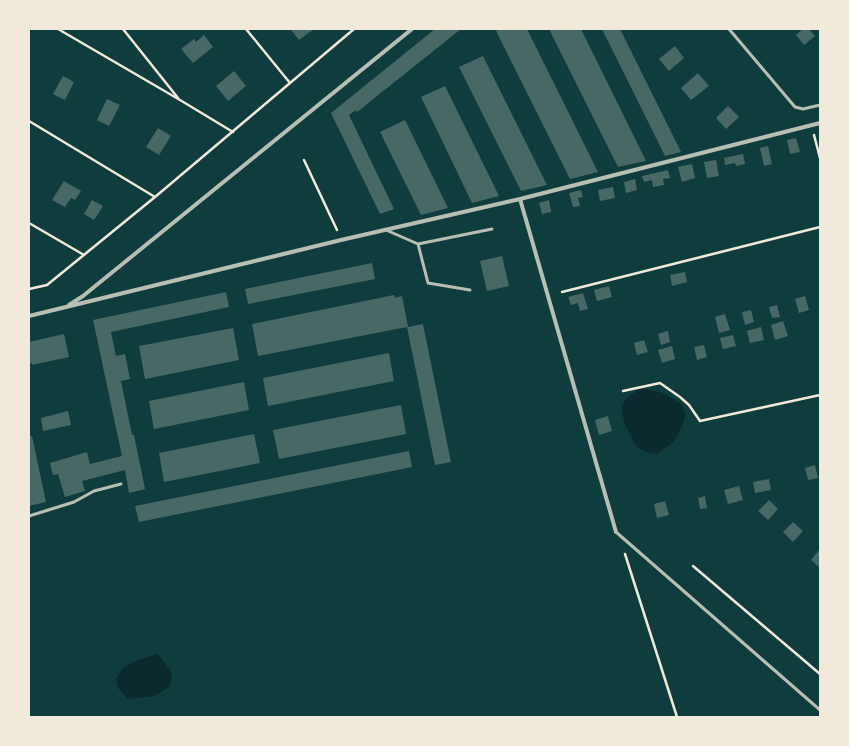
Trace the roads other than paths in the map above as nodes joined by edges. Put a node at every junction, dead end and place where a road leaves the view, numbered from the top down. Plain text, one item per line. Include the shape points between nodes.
1 (412, 29) edge
2 (730, 29) edge
3 (820, 105) edge
4 (820, 123) edge
5 (520, 199) junction
6 (492, 228) dead end
7 (385, 230) junction
8 (418, 244) junction
9 (470, 290) dead end
10 (57, 309) junction
11 (29, 316) edge
12 (121, 484) dead end
13 (29, 516) edge
14 (616, 532) joint
15 (820, 710) edge

1 - 10 street via 83,296
2 - 3 lane via 794,107 803,109
4 - 5 street
5 - 7 street
5 - 14 street
6 - 8 lane
7 - 8 lane
7 - 10 street
8 - 9 lane via 428,283
10 - 11 street
12 - 13 lane via 94,491 74,502
14 - 15 lane

